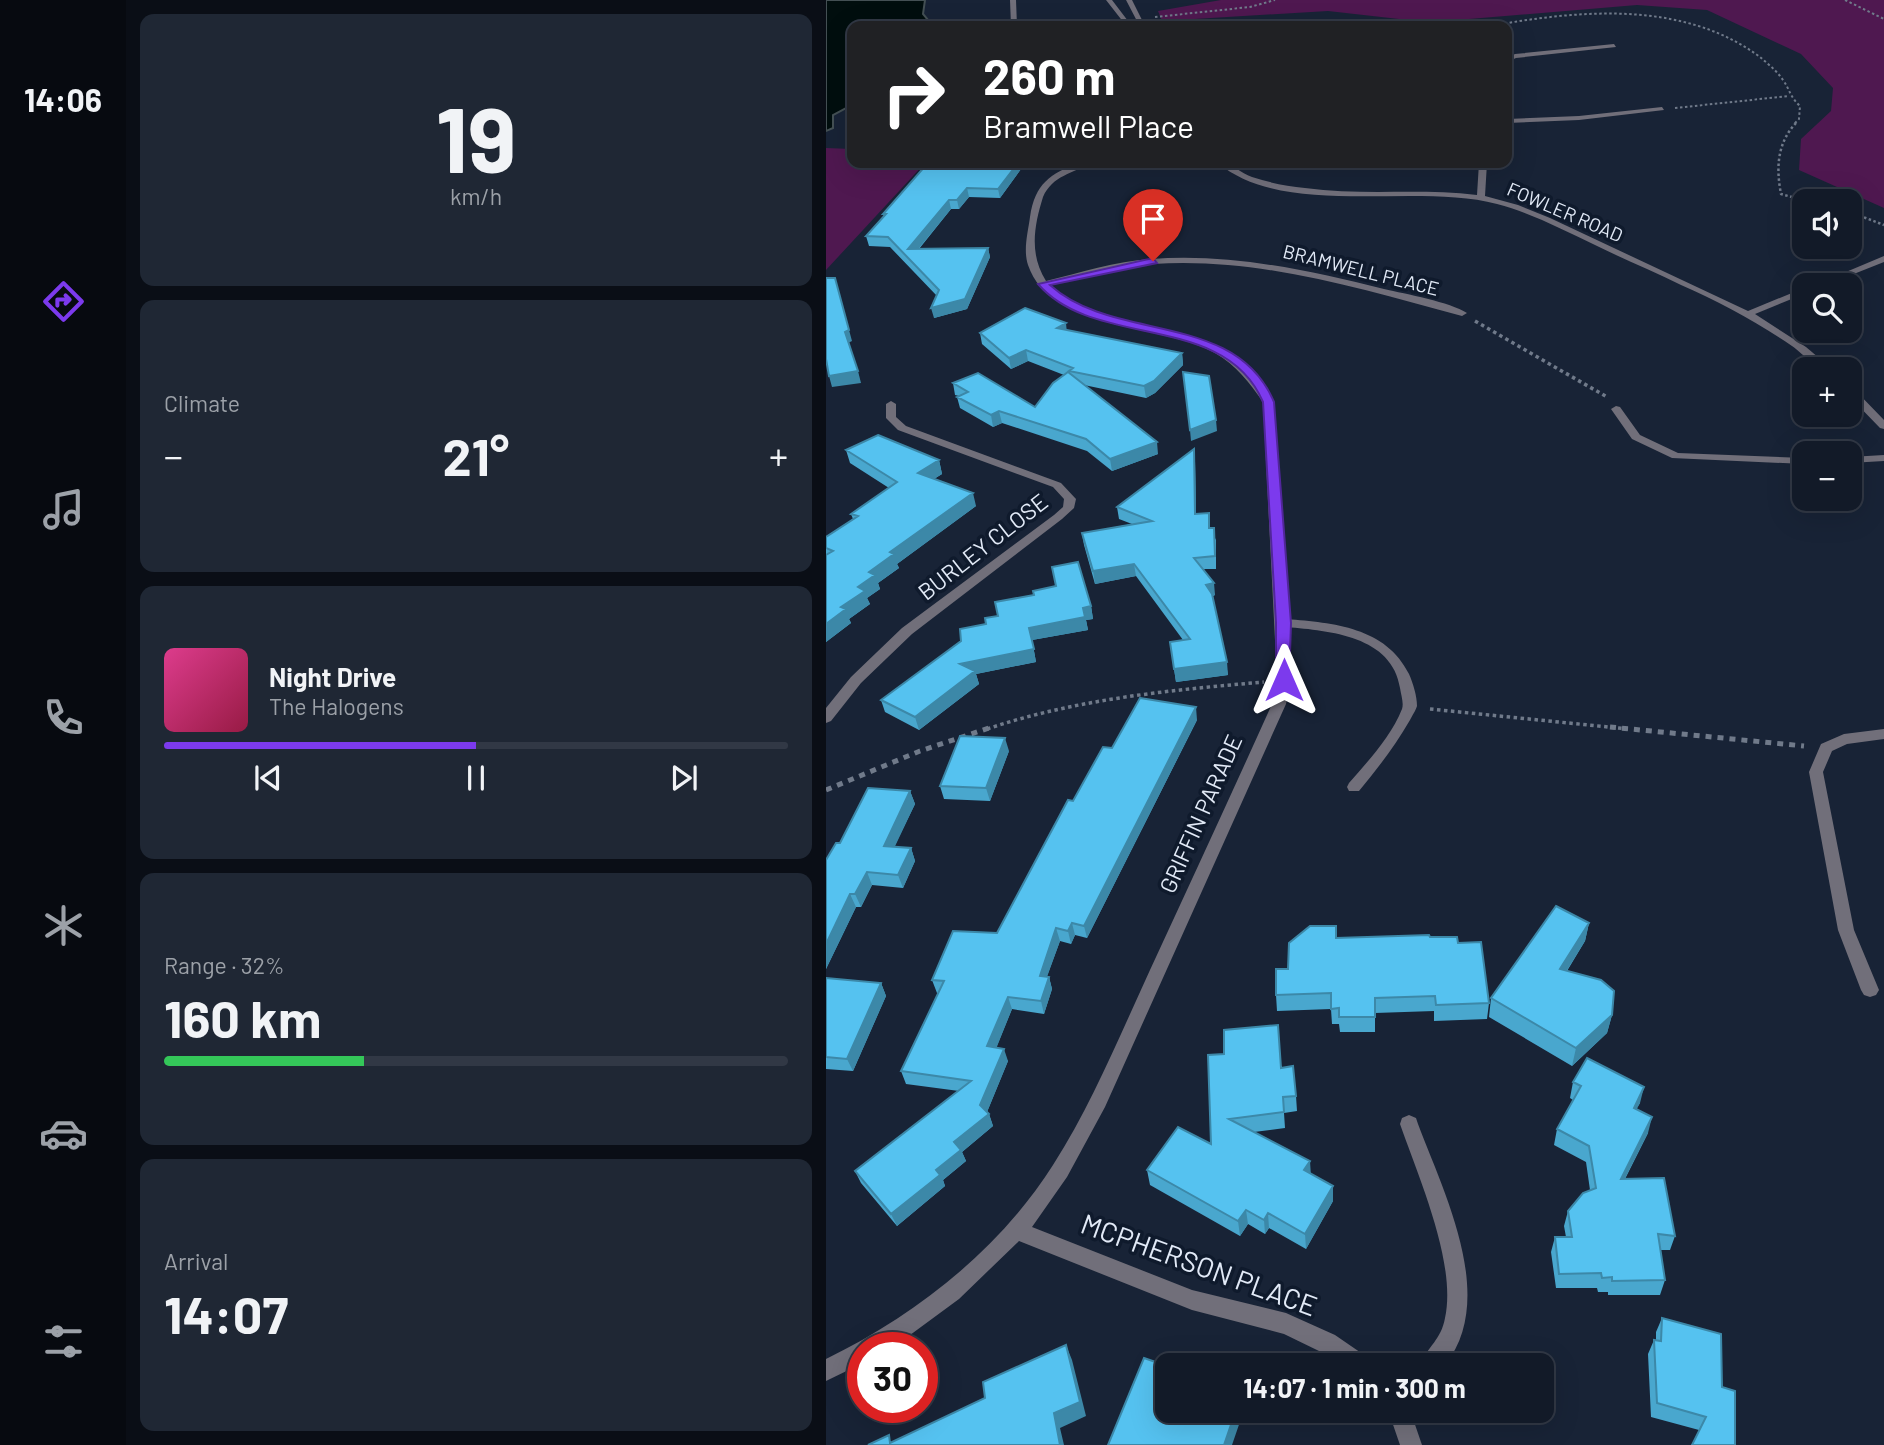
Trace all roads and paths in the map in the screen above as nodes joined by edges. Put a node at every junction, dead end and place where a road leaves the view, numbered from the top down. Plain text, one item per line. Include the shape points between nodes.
1 (1013, 0) edge
2 (1108, 0) edge
3 (1129, 0) edge
4 (1275, 0) edge
5 (1845, 0) edge
6 (1136, 18) junction
7 (1884, 19) edge
8 (1014, 21) edge
9 (1125, 21) edge
10 (1138, 21) edge
11 (1512, 24) edge
12 (1614, 46) dead end
13 (1512, 55) edge
14 (1515, 56) junction
15 (1512, 58) edge
16 (1789, 96) junction
17 (1662, 109) joint
18 (1512, 121) edge
19 (1075, 168) edge
20 (1228, 168) edge
21 (1483, 168) edge
22 (1792, 197) edge
23 (1481, 198) junction
24 (1862, 217) edge
25 (1884, 225) edge
26 (1884, 259) edge
27 (1849, 273) edge
28 (1043, 284) junction
29 (1792, 296) edge
30 (1462, 313) joint
31 (1750, 313) junction
32 (1814, 357) edge
33 (1862, 403) edge
34 (891, 404) dead end
35 (1616, 409) joint
36 (1884, 426) edge
37 (1884, 458) edge
38 (1862, 459) edge
39 (1792, 461) edge
40 (1283, 623) junction
41 (1284, 680) junction
42 (1410, 707) junction
43 (826, 718) edge
44 (1884, 734) edge
45 (1826, 748) junction
46 (1354, 787) dead end
47 (826, 790) edge
48 (1870, 990) dead end
49 (1409, 1124) dead end
50 (1015, 1230) junction
51 (894, 1332) edge
52 (1341, 1353) edge
53 (1443, 1353) edge
54 (847, 1360) edge
55 (826, 1370) edge
56 (1403, 1423) edge
57 (1411, 1445) edge

1 - 8 street
2 - 9 street
3 - 6 street
4 - 6 path via 1250,7
5 - 7 path
6 - 10 street
11 - 16 path via 1606,15 1672,15 1752,49 1788,86
12 - 14 street
13 - 14 street
14 - 15 street
16 - 17 path
16 - 22 path via 1800,106 1799,119 1788,129 1776,160 1781,194
17 - 18 street
19 - 28 street via 1055,176 1040,190 1034,211 1031,261
20 - 23 street, FOWLER ROAD via 1273,185 1316,191
21 - 23 street
23 - 31 street, FOWLER ROAD via 1530,212
24 - 25 path
26 - 27 street
28 - 30 street, BRAMWELL PLACE via 1153,261 1256,264 1300,270
28 - 40 street, GRIFFIN PARADE via 1090,314 1204,344 1238,362 1256,379 1269,402
29 - 31 street
30 - 35 path via 1609,398
31 - 32 street, FOWLER ROAD
33 - 36 street
34 - 43 street, BURLEY CLOSE via 891,418 902,428 1057,485 1070,499 1058,517 880,656
35 - 39 street via 1636,437 1676,456
37 - 38 street
40 - 41 street, GRIFFIN PARADE
40 - 42 street via 1344,628 1374,641 1405,680
41 - 47 path via 1167,690 998,725
41 - 50 street, GRIFFIN PARADE via 1279,704 1219,841 1087,1123 1059,1173
42 - 45 path
42 - 46 street via 1386,750
44 - 45 street via 1844,739
45 - 48 street via 1815,772 1846,930
49 - 53 street via 1457,1272 1458,1319
50 - 51 street, GRIFFIN PARADE via 940,1301
50 - 52 street, MCPHERSON PLACE via 1192,1300 1286,1324
54 - 55 street
56 - 57 street

